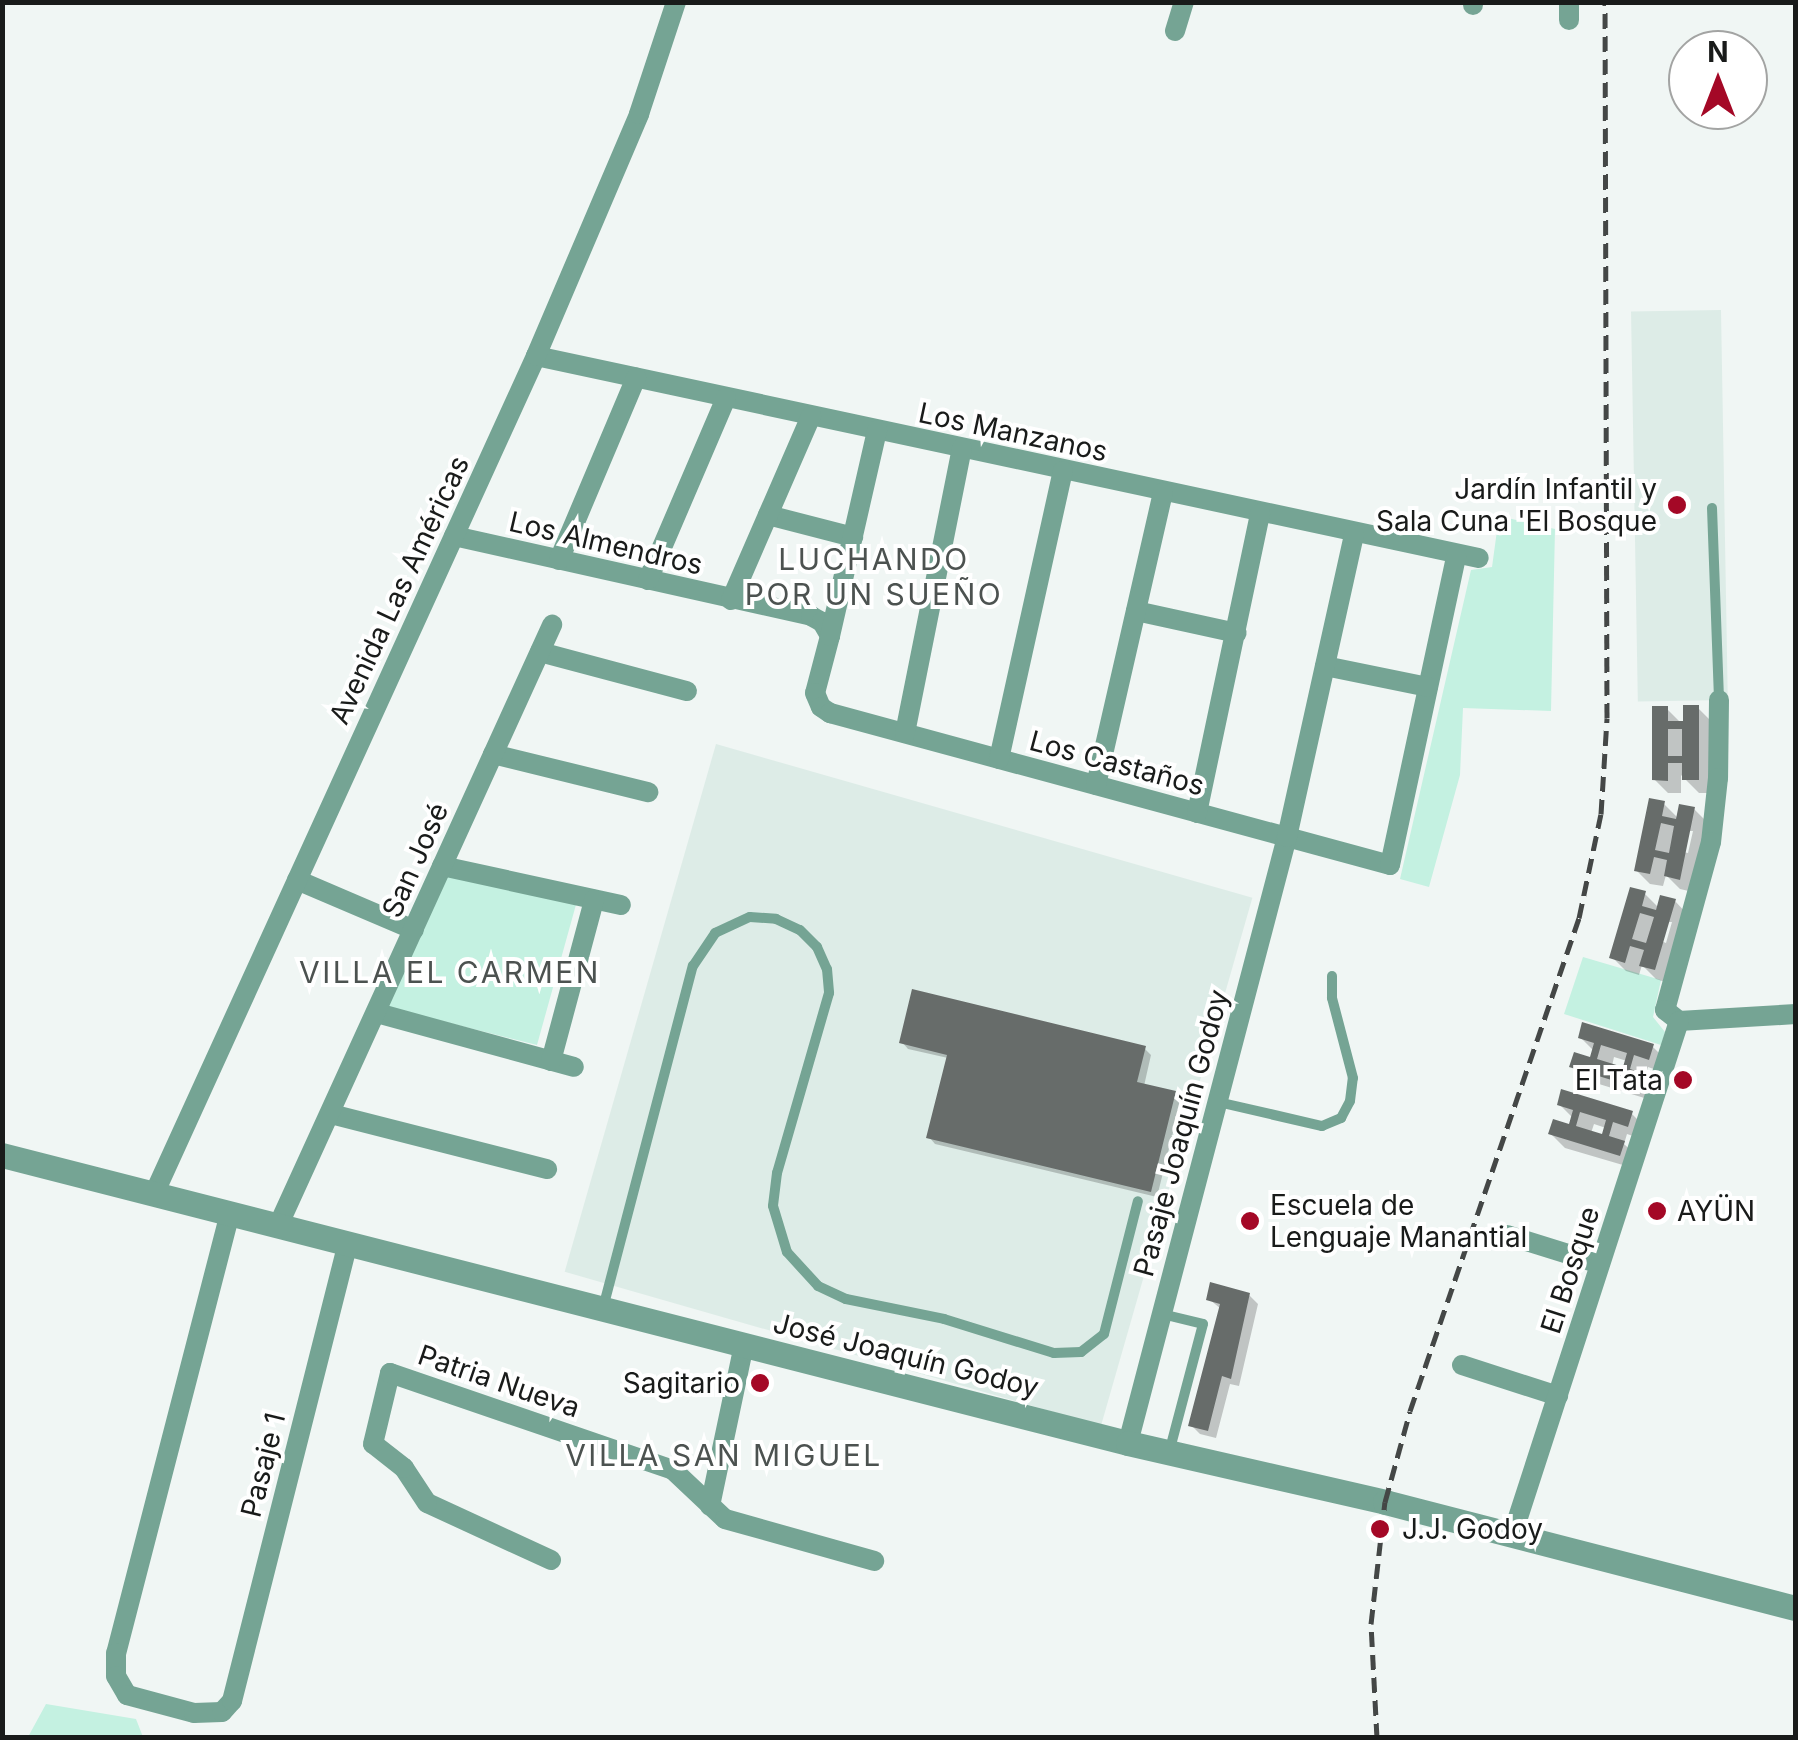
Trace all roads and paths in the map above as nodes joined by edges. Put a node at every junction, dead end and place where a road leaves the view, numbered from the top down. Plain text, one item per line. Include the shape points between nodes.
1 (676, 2) edge
2 (1184, 2) edge
3 (1176, 30) dead end
4 (536, 356) junction
5 (636, 378) junction
6 (726, 398) junction
7 (811, 416) junction
8 (877, 430) junction
9 (962, 449) junction
10 (1062, 471) junction
11 (1163, 493) junction
12 (1712, 508) dead end
13 (1260, 514) junction
14 (768, 516) junction
15 (1354, 534) junction
16 (454, 536) junction
17 (853, 537) junction
18 (1456, 556) junction
19 (1479, 558) dead end
20 (559, 560) junction
21 (648, 580) junction
22 (731, 600) junction
23 (1136, 610) junction
24 (552, 625) dead end
25 (1237, 632) junction
26 (830, 636) junction
27 (540, 652) junction
28 (1325, 666) junction
29 (1428, 687) junction
30 (687, 691) dead end
31 (1719, 700) joint
32 (905, 733) junction
33 (493, 754) junction
34 (999, 759) junction
35 (1096, 785) junction
36 (648, 792) dead end
37 (1197, 813) junction
38 (1288, 837) junction
39 (442, 866) junction
40 (297, 880) junction
41 (594, 900) junction
42 (622, 905) dead end
43 (414, 930) junction
44 (1332, 976) dead end
45 (377, 1014) junction
46 (1796, 1014) edge
47 (1679, 1020) junction
48 (551, 1061) junction
49 (574, 1067) dead end
50 (1218, 1102) junction
51 (331, 1114) junction
52 (2, 1155) edge
53 (548, 1169) dead end
54 (154, 1194) junction
55 (1138, 1201) dead end
56 (230, 1213) junction
57 (278, 1226) junction
58 (1507, 1235) dead end
59 (348, 1243) junction
60 (1600, 1264) junction
61 (603, 1309) junction
62 (1162, 1314) junction
63 (744, 1345) junction
64 (1462, 1365) dead end
65 (1558, 1396) junction
66 (1128, 1443) junction
67 (1169, 1454) junction
68 (710, 1506) junction
69 (1512, 1536) junction
70 (551, 1560) dead end
71 (874, 1561) dead end
72 (1796, 1608) edge

1 - 4 street, Avenida Las Américas via 639,114
2 - 3 street
4 - 5 street, Los Manzanos
4 - 16 street, Avenida Las Américas
5 - 6 street, Los Manzanos
5 - 20 street
6 - 7 street, Los Manzanos
6 - 21 street
7 - 8 street, Los Manzanos
7 - 14 street
8 - 9 street, Los Manzanos
8 - 17 street
9 - 10 street, Los Manzanos
9 - 32 street
10 - 11 street, Los Manzanos
10 - 34 street
11 - 13 street, Los Manzanos
11 - 23 street
12 - 31 lane
13 - 15 street, Los Manzanos
13 - 25 street
14 - 17 street
14 - 22 street
15 - 18 street, Los Manzanos
15 - 28 street, Pasaje Joaquín Godoy
16 - 20 street, Los Almendros
16 - 40 street, Avenida Las Américas
17 - 26 street
18 - 19 street, Los Manzanos
18 - 29 street
20 - 21 street, Los Almendros
21 - 22 street, Los Almendros
22 - 26 street, Los Almendros via 810,616
23 - 25 street
23 - 35 street
24 - 27 street, San José
25 - 37 street
26 - 32 street, Los Castaños via 818,703 830,713
27 - 30 street
27 - 33 street, San José
28 - 29 street
28 - 38 street, Pasaje Joaquín Godoy
29 - 38 street, Los Castaños via 1390,865
31 - 47 street, El Bosque via 1711,842 1664,1005
32 - 34 street, Los Castaños
33 - 36 street
33 - 39 street, San José
34 - 35 street, Los Castaños
35 - 37 street, Los Castaños
37 - 38 street, Los Castaños
38 - 50 street, Pasaje Joaquín Godoy
39 - 41 street
39 - 43 street, San José
40 - 43 street
40 - 54 street, Avenida Las Américas
41 - 42 street
41 - 48 street
43 - 45 street, San José
44 - 50 lane via 1353,1078 1341,1118 1322,1126
45 - 48 street
45 - 51 street, San José
46 - 47 street
47 - 60 street, El Bosque
48 - 49 street
50 - 62 street, Pasaje Joaquín Godoy
51 - 53 street
51 - 57 street, San José
52 - 54 street, José Joaquín Godoy
54 - 56 street, José Joaquín Godoy
55 - 61 lane via 1104,1334 1081,1352 1054,1353 818,1286 787,1252 774,1206 777,1174 829,993 827,969 800,930 776,919 750,918 714,933 692,966
56 - 57 street, José Joaquín Godoy
56 - 59 street, Pasaje 1 via 116,1653 116,1676 127,1695 194,1712 222,1712 232,1701
57 - 59 street, José Joaquín Godoy
58 - 60 street
59 - 61 street, José Joaquín Godoy
60 - 65 street, El Bosque
61 - 63 street, José Joaquín Godoy
62 - 66 street, Pasaje Joaquín Godoy
62 - 67 lane via 1203,1324
63 - 66 street, José Joaquín Godoy
63 - 68 street
64 - 65 street
65 - 69 street, El Bosque
66 - 67 street, José Joaquín Godoy
67 - 69 street, José Joaquín Godoy
68 - 70 street, Patria Nueva via 673,1470 390,1373 373,1444 404,1468 427,1503
68 - 71 street, Patria Nueva via 725,1519
69 - 72 street, José Joaquín Godoy

